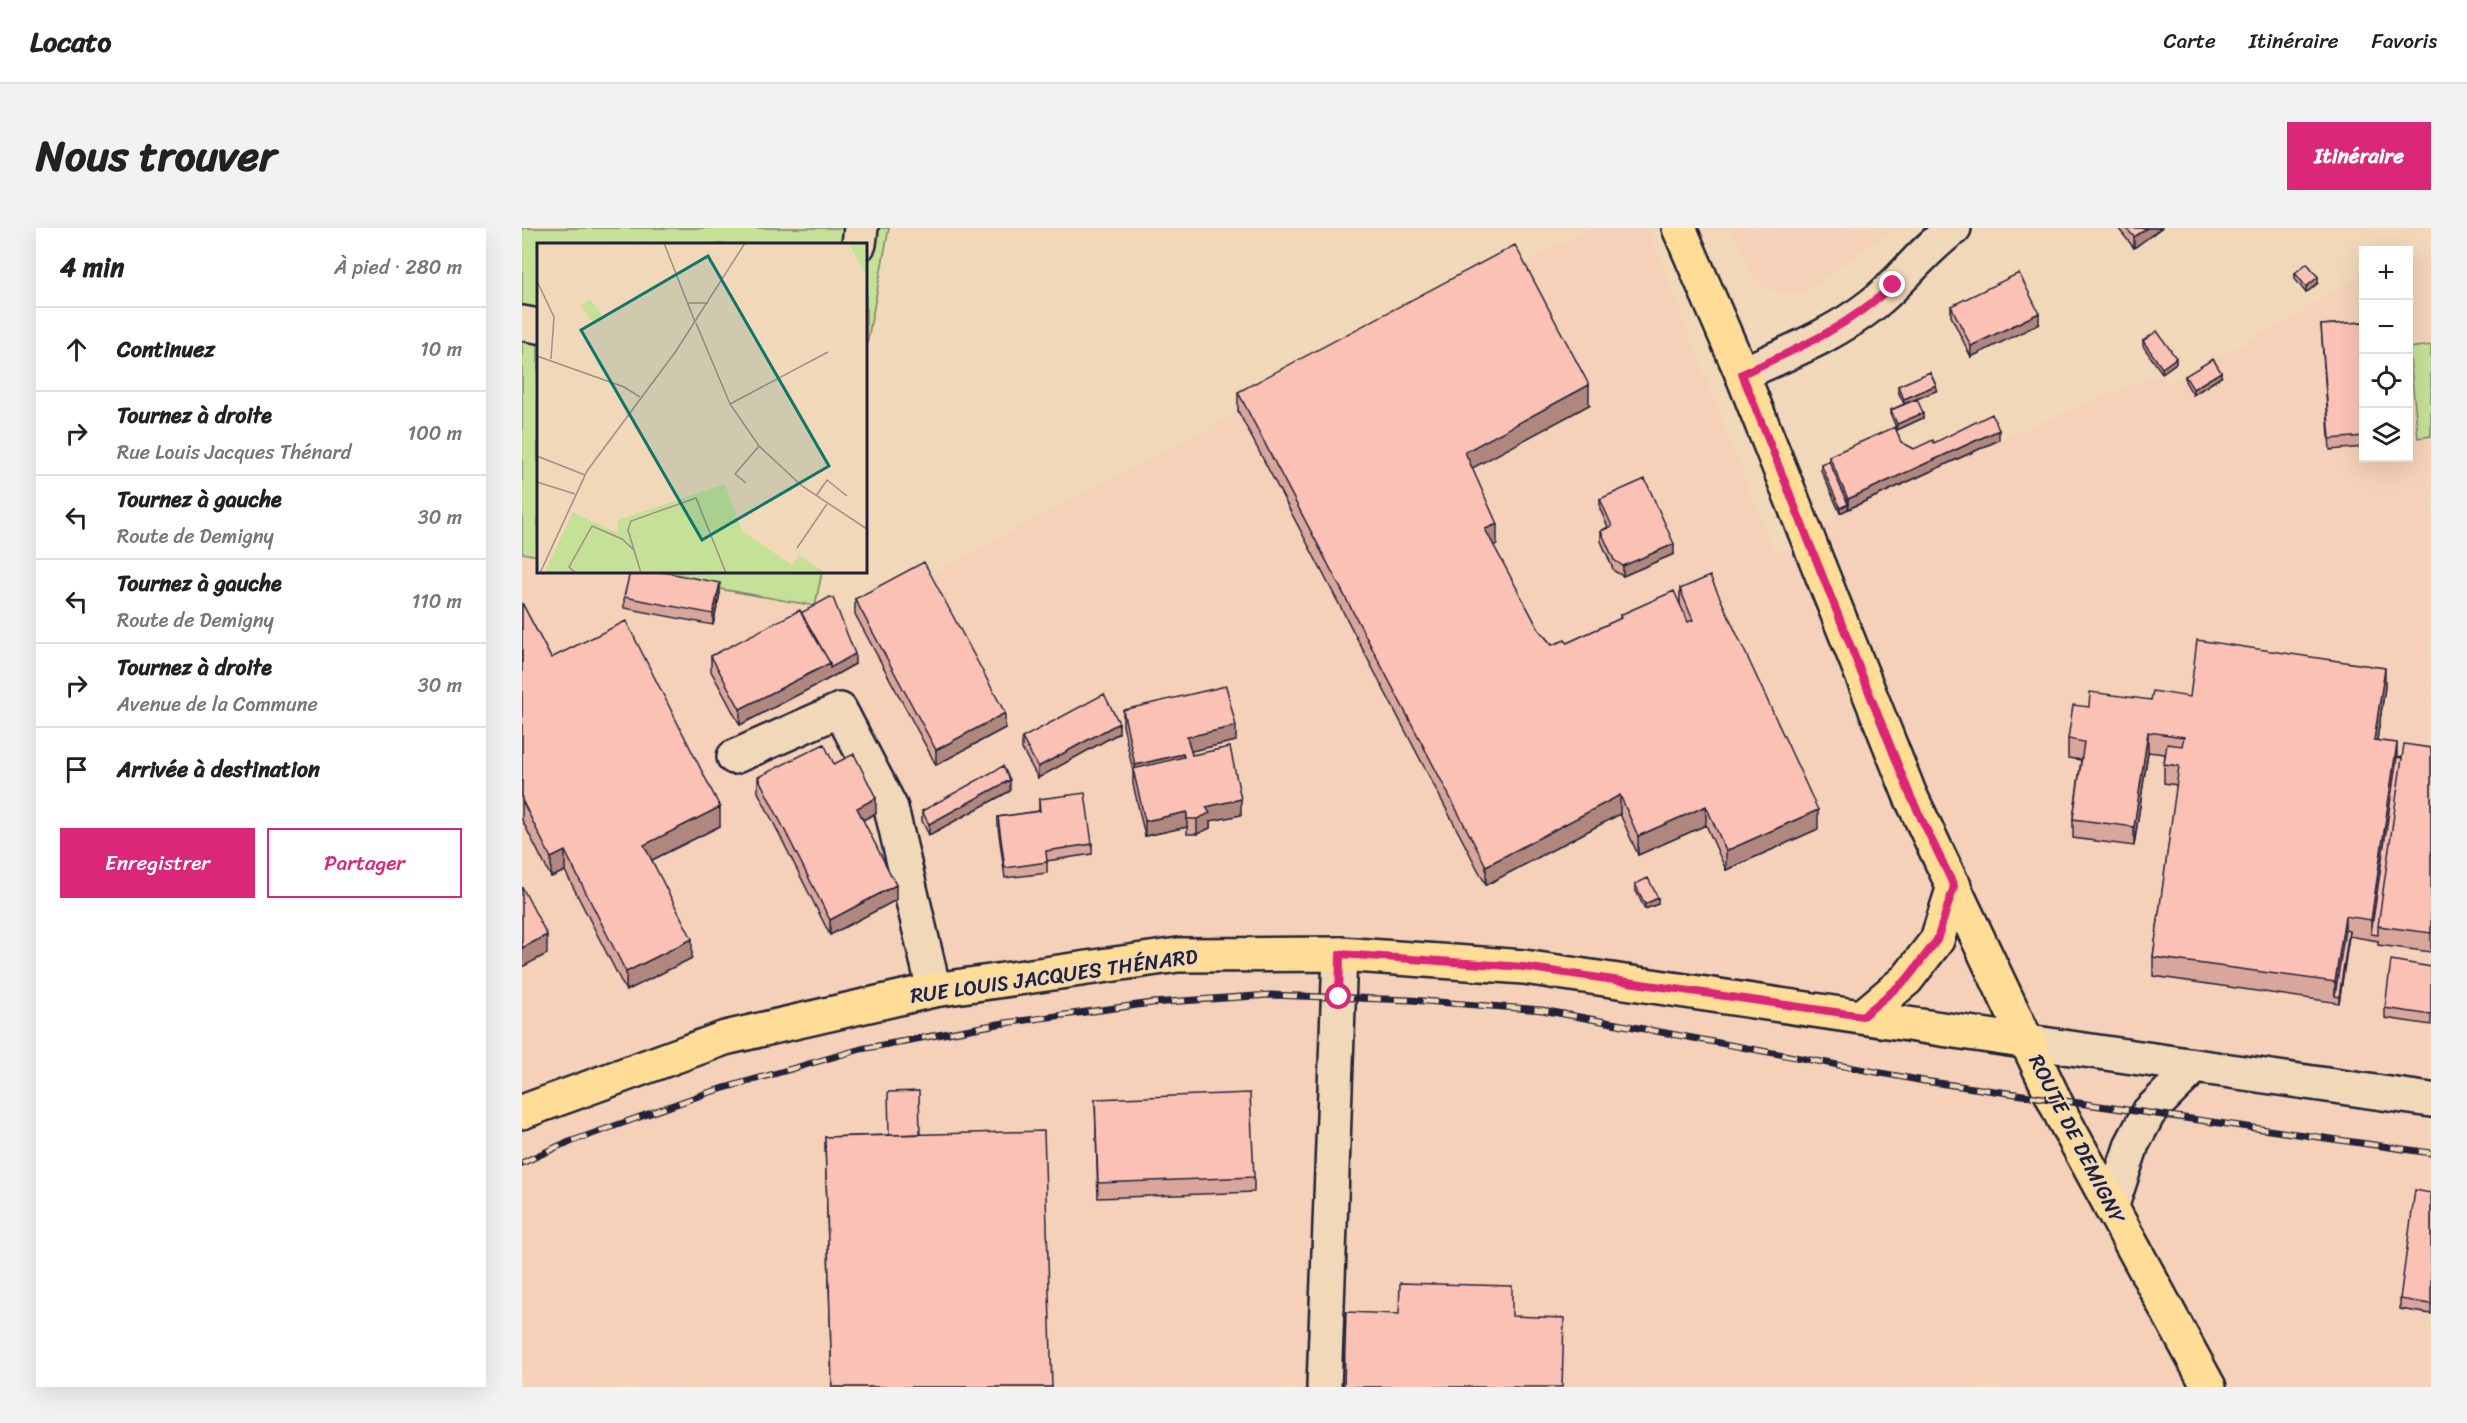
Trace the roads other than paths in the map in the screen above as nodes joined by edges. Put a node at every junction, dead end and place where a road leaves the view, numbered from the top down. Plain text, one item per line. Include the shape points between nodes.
1 (861, 228) edge
2 (1679, 228) edge
3 (1954, 228) edge
4 (859, 243) edge
5 (522, 323) edge
6 (537, 326) edge
7 (1742, 374) junction
8 (734, 757) dead end
9 (1954, 886) junction
10 (1340, 954) junction
11 (934, 990) junction
12 (1863, 1016) junction
13 (2029, 1042) junction
14 (2195, 1066) junction
15 (2431, 1100) edge
16 (522, 1112) edge
17 (2111, 1208) junction
18 (1324, 1387) edge
19 (2209, 1387) edge

1 - 4 street
2 - 7 main road, ROUTE DE DEMIGNY
3 - 7 street via 1872,304 1828,334
5 - 6 street
7 - 9 main road, ROUTE DE DEMIGNY via 1910,795
8 - 11 street via 840,710 891,808
9 - 12 main road via 1937,940 1907,979
9 - 13 main road, ROUTE DE DEMIGNY
10 - 11 main road, RUE LOUIS JACQUES THÉNARD via 1178,955
10 - 12 main road, RUE LOUIS JACQUES THÉNARD via 1524,967
10 - 18 street
11 - 16 main road, RUE LOUIS JACQUES THÉNARD via 725,1038
12 - 13 main road, RUE LOUIS JACQUES THÉNARD
13 - 14 street
13 - 17 main road, ROUTE DE DEMIGNY via 2063,1118
14 - 15 street
14 - 17 street via 2149,1112 2132,1144
17 - 19 main road, ROUTE DE DEMIGNY

